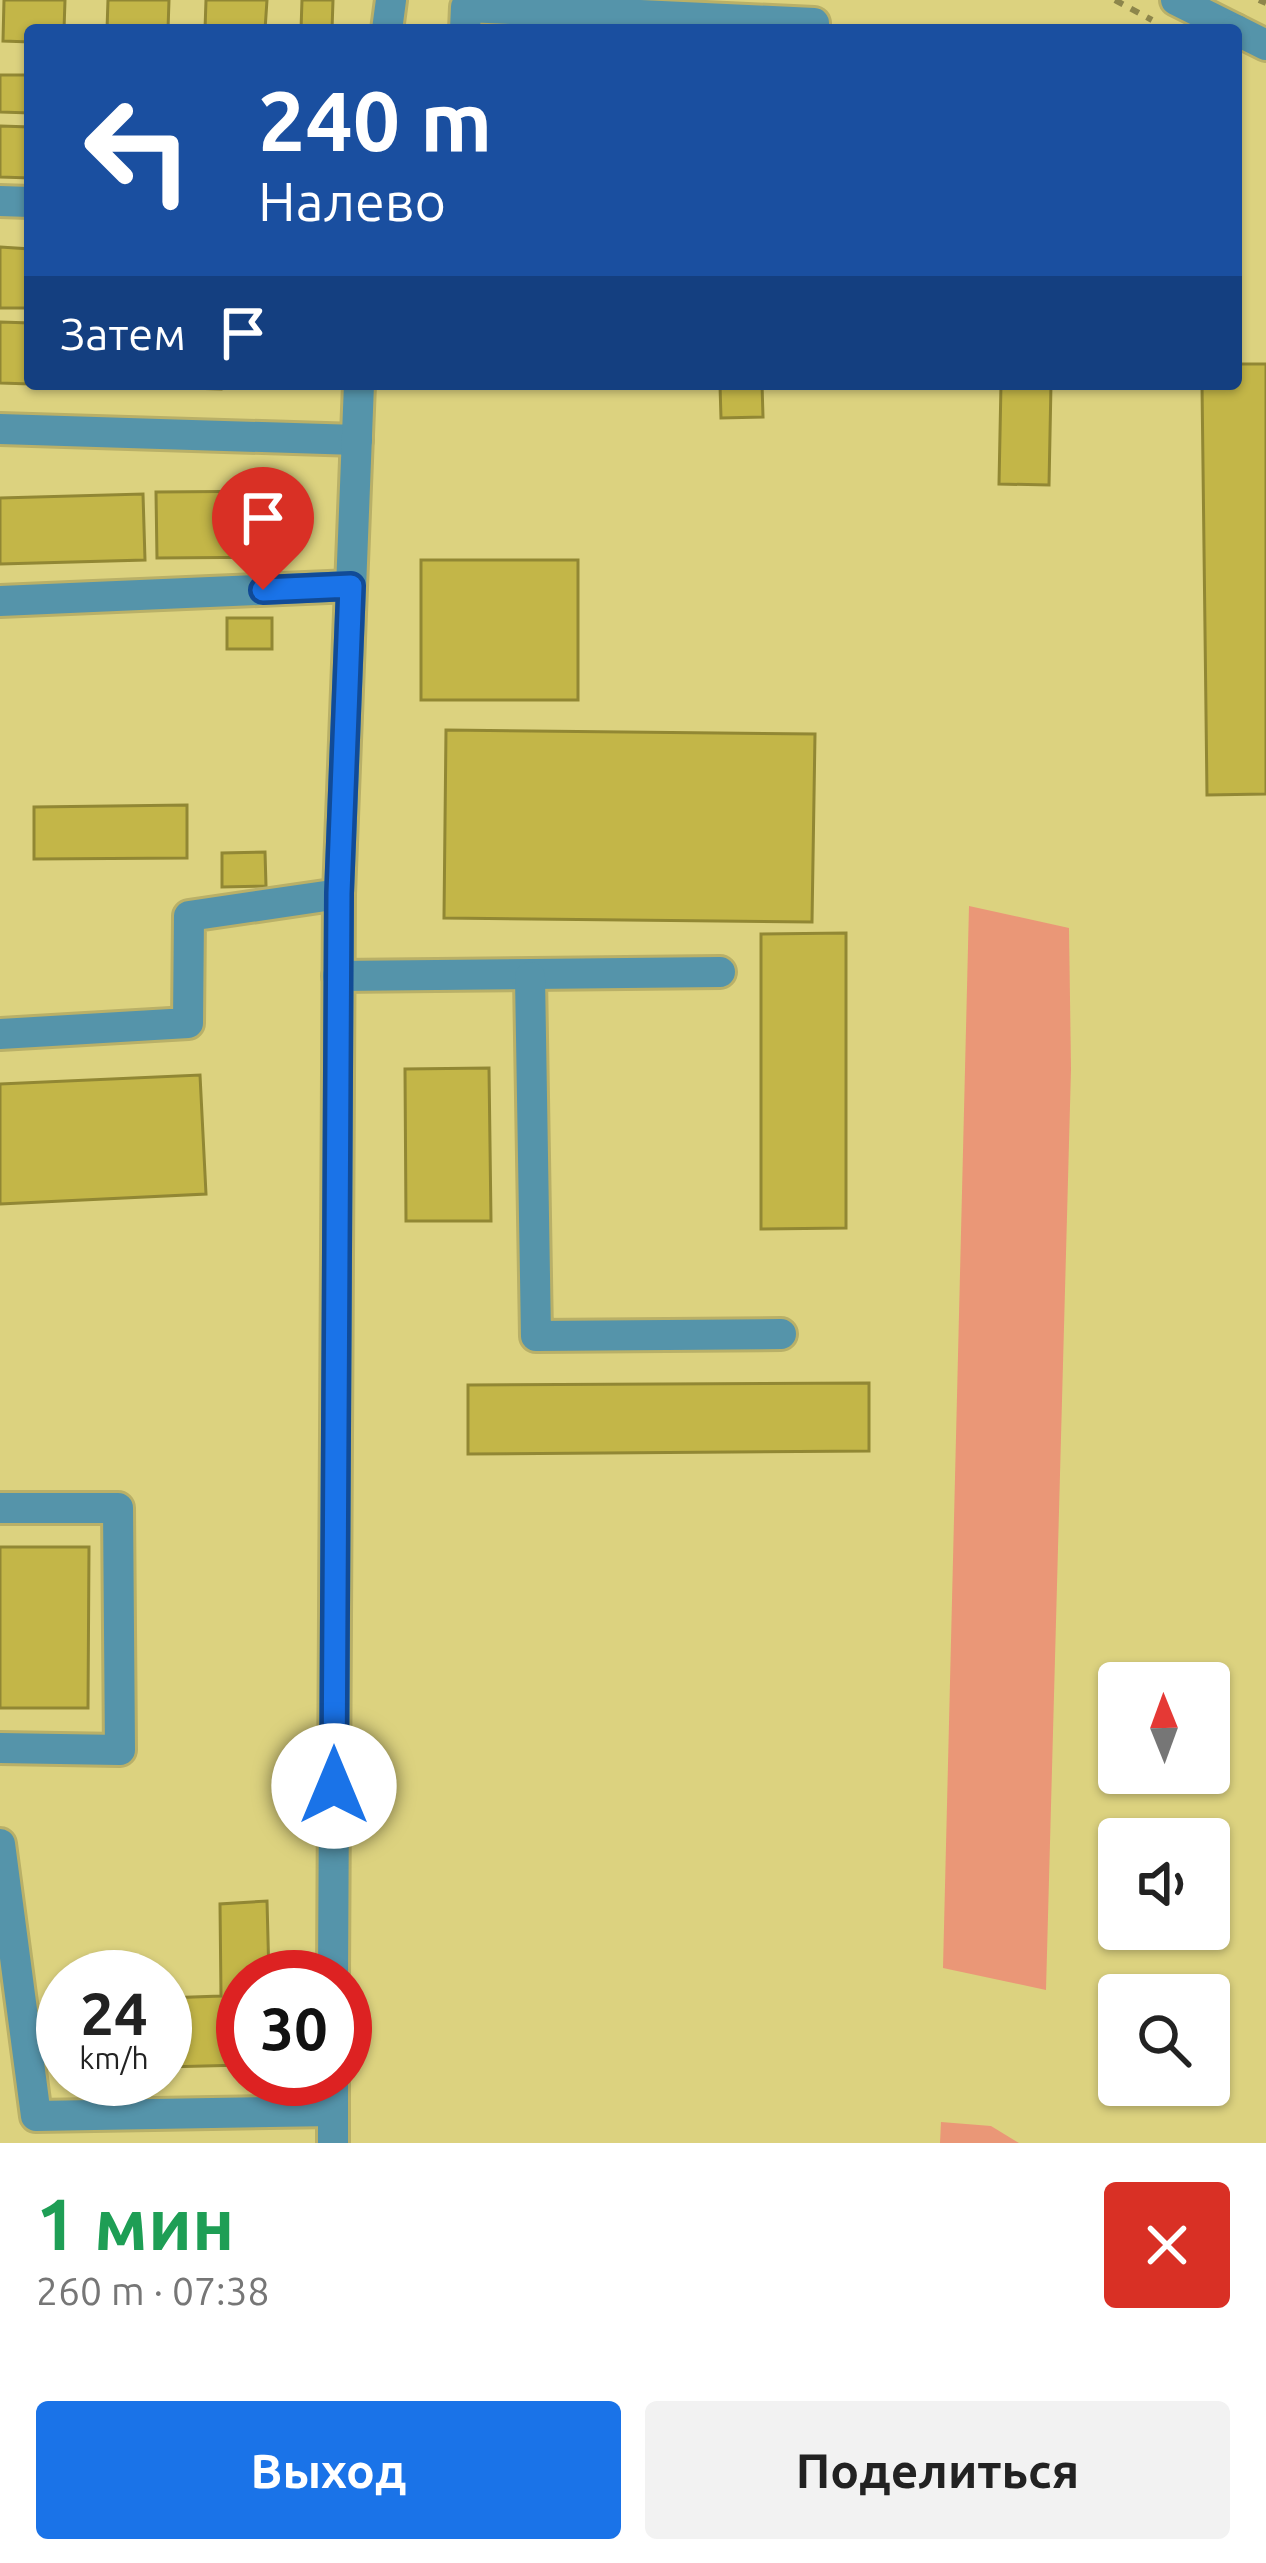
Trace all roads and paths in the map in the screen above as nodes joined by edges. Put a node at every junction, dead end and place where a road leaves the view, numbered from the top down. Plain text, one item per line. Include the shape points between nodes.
1 (1115, 0) edge
2 (1164, 10) edge
3 (816, 18) edge
4 (465, 24) edge
5 (1214, 24) edge
6 (359, 390) edge
7 (0, 429) edge
8 (357, 440) junction
9 (351, 586) junction
10 (0, 602) edge
11 (339, 893) junction
12 (720, 971) dead end
13 (338, 976) junction
14 (530, 976) junction
15 (0, 1034) edge
16 (781, 1334) dead end
17 (0, 1508) edge
18 (0, 1748) edge
19 (0, 1844) edge
20 (333, 1950) edge
21 (333, 2106) edge
22 (333, 2111) junction
23 (333, 2143) edge

1 - 2 path
2 - 5 street
3 - 4 street via 466,7
6 - 8 street
7 - 8 street
8 - 9 street
9 - 10 street
9 - 11 street
11 - 13 street
11 - 15 street via 189,916 188,1023
12 - 14 street
13 - 14 street
13 - 20 street
14 - 16 street via 536,1336
17 - 18 street via 118,1508 120,1750
19 - 22 street via 36,2116
21 - 22 street
22 - 23 street

